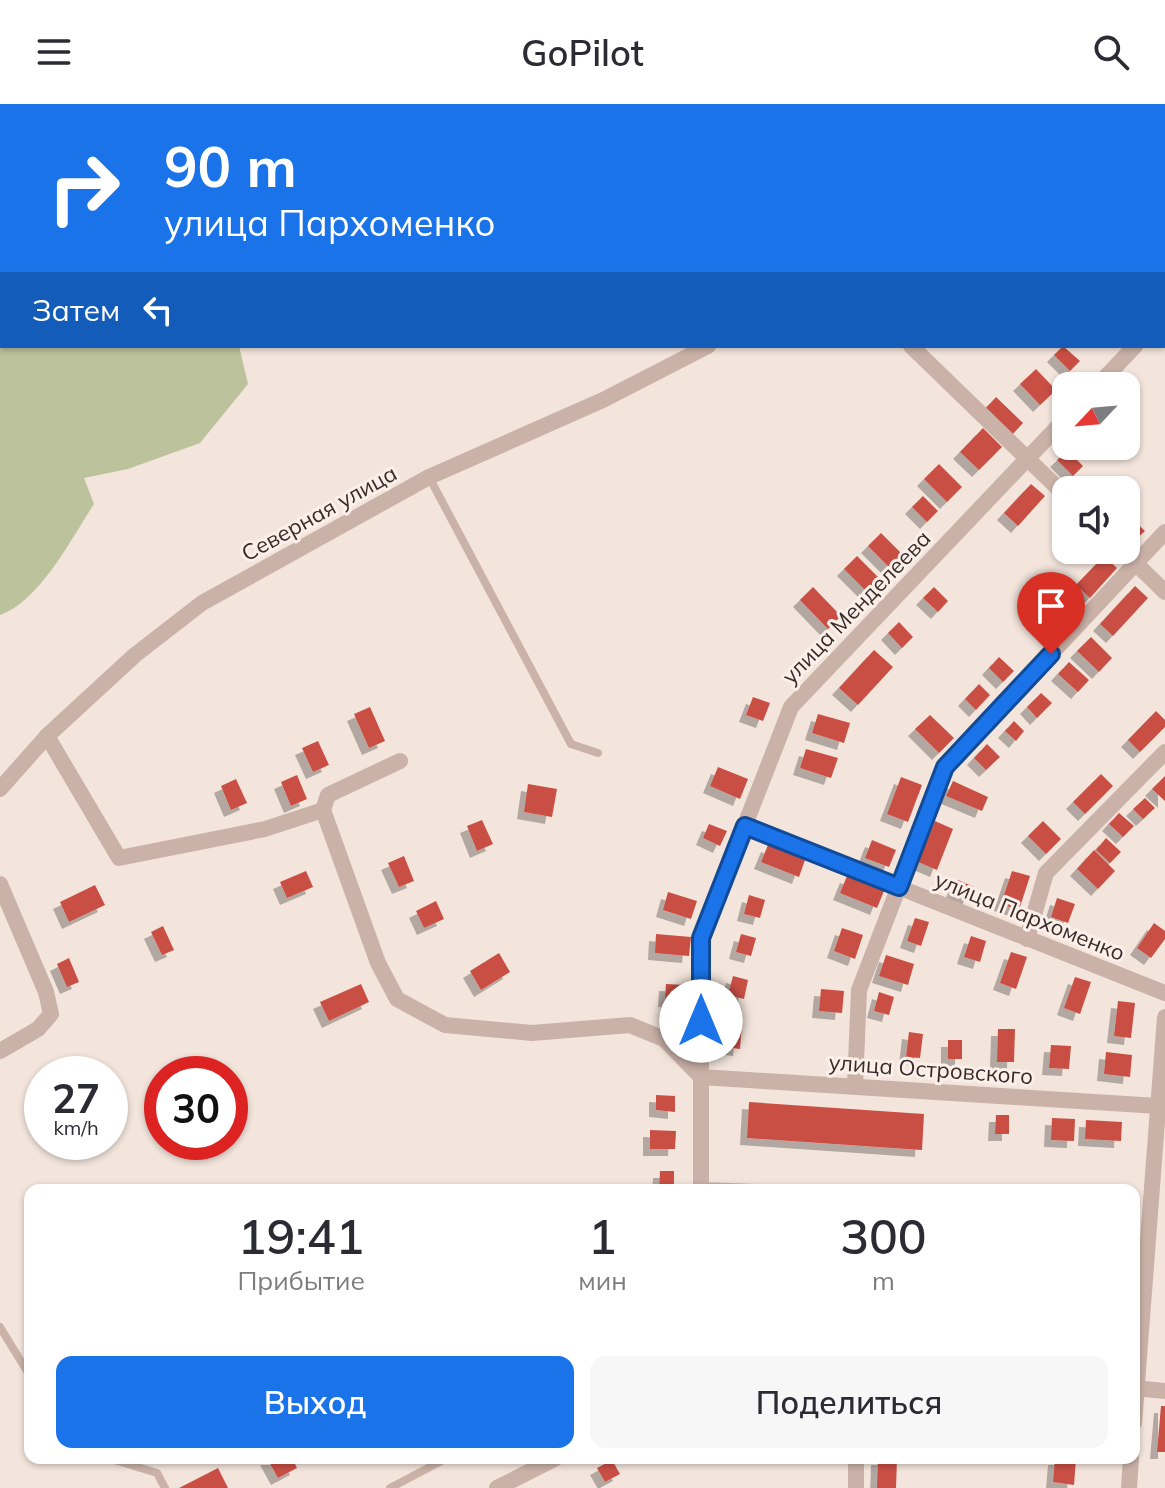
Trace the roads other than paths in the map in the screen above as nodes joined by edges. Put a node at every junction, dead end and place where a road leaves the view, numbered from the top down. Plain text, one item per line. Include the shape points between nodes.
1 (704, 348) edge
2 (913, 348) edge
3 (1133, 348) edge
4 (1110, 372) edge
5 (1052, 433) edge
6 (1027, 459) junction
7 (429, 477) junction
8 (1052, 483) edge
9 (1165, 532) edge
10 (1140, 559) edge
11 (1135, 564) edge
12 (1137, 564) edge
13 (1165, 592) edge
14 (47, 736) junction
15 (1165, 752) edge
16 (598, 753) dead end
17 (400, 761) dead end
18 (0, 789) edge
19 (323, 810) junction
20 (745, 826) junction
21 (0, 884) edge
22 (899, 887) junction
23 (1027, 939) junction
24 (1165, 993) edge
25 (1165, 1017) edge
26 (0, 1051) edge
27 (701, 1077) junction
28 (855, 1086) junction
29 (1158, 1106) junction
30 (701, 1184) edge
31 (0, 1327) edge
32 (1140, 1327) edge
33 (24, 1366) edge
34 (1140, 1388) edge
35 (1165, 1391) edge
36 (128, 1464) edge
37 (436, 1464) edge
38 (534, 1464) edge
39 (856, 1464) edge
40 (1131, 1464) edge
41 (515, 1484) edge
42 (165, 1488) edge
43 (390, 1488) edge
44 (497, 1488) edge
45 (856, 1488) edge
46 (1129, 1488) edge

1 - 7 street, Северная улица via 603,400
2 - 6 street
3 - 4 street
5 - 6 street, улица Менделеева
6 - 8 street
6 - 20 street, улица Менделеева via 791,707
7 - 14 street, Северная улица via 202,603 135,655
7 - 16 lane via 571,744
9 - 10 street
11 - 22 street via 945,767
12 - 13 street
14 - 18 street, Северная улица
14 - 19 street via 119,858 265,829
15 - 23 street via 1046,873
17 - 19 street via 328,795
19 - 27 street via 378,963 397,999 445,1025 532,1033 630,1025 664,1039
20 - 22 street, улица Пархоменко
20 - 27 street, улица Менделеева via 701,938
21 - 26 street via 51,1014 38,1029
22 - 23 street, улица Пархоменко
22 - 28 street via 859,990
23 - 24 street, улица Пархоменко
25 - 29 street
27 - 28 street, улица Островского
27 - 30 street, улица Менделеева
28 - 29 street, улица Островского
29 - 32 street
31 - 33 lane
34 - 35 street
36 - 42 lane via 157,1473
37 - 43 lane
38 - 41 street
39 - 45 street
40 - 46 street
41 - 44 street

